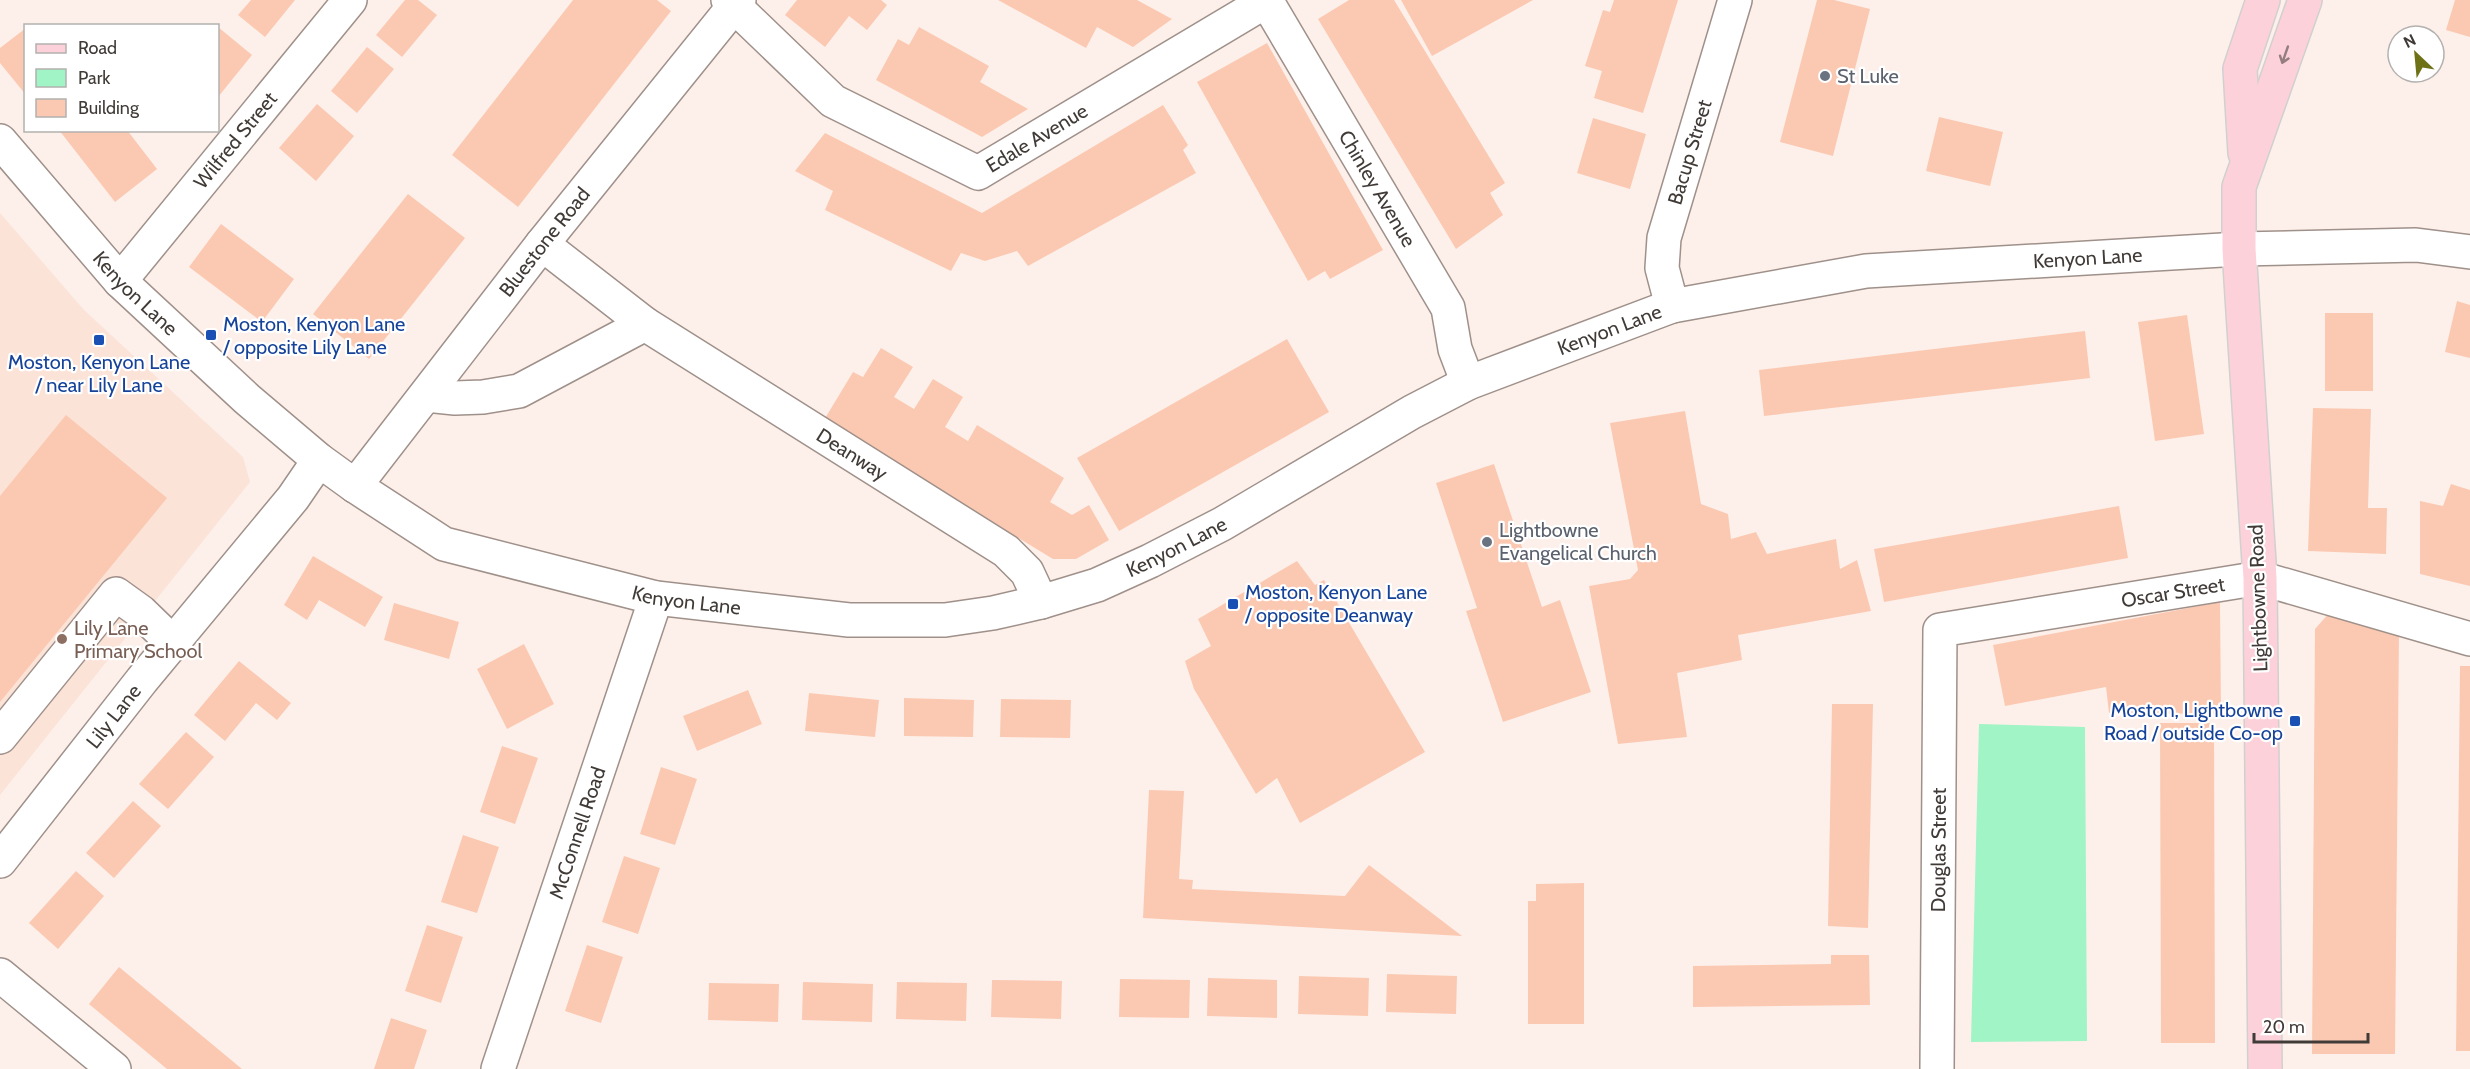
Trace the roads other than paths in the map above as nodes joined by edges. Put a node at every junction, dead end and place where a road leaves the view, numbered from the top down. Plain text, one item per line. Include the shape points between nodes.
1 (350, 0) edge
2 (1267, 0) edge
3 (1735, 0) edge
4 (2263, 0) edge
5 (2305, 0) edge
6 (734, 2) edge
7 (0, 141) edge
8 (2246, 164) junction
9 (542, 244) junction
10 (2239, 249) junction
11 (2470, 252) edge
12 (120, 281) junction
13 (1672, 306) junction
14 (645, 324) junction
15 (1468, 384) junction
16 (426, 395) junction
17 (319, 460) junction
18 (355, 486) junction
19 (2260, 578) junction
20 (656, 598) junction
21 (1041, 602) junction
22 (1940, 630) joint
23 (2470, 639) edge
24 (173, 643) junction
25 (0, 737) edge
26 (0, 861) edge
27 (0, 975) edge
28 (114, 1069) edge
29 (498, 1069) edge
30 (1937, 1069) edge
31 (2265, 1069) edge

1 - 12 street, Wilfred Street
2 - 6 street, Edale Avenue via 978,173 833,101
2 - 15 street, Chinley Avenue via 1448,308 1455,350
3 - 13 street, Bacup Street via 1664,238 1662,268
4 - 8 main road, Lightbowne Road via 2240,69
5 -> 8 main road, Lightbowne Road
6 - 9 street, Bluestone Road
7 - 12 street, Kenyon Lane
8 - 10 main road, Lightbowne Road via 2239,187
9 - 14 street, Deanway
9 - 16 street, Bluestone Road
10 - 11 street, Kenyon Lane via 2416,245
10 - 13 street, Kenyon Lane via 1866,271
10 - 19 main road, Lightbowne Road
12 - 17 street, Kenyon Lane
13 - 15 street, Kenyon Lane
14 - 16 street via 519,391 483,397
14 - 21 street, Deanway via 1006,551 1027,572
15 - 21 street, Kenyon Lane via 1150,561 1096,585
16 - 18 street, Bluestone Road
17 - 18 street, Kenyon Lane
17 - 24 street, Lily Lane via 293,498
18 - 20 street, Kenyon Lane via 444,544
19 - 22 street, Oscar Street
19 - 23 street, Oscar Street
19 - 31 main road, Lightbowne Road
20 - 21 street, Kenyon Lane via 849,620 945,620
20 - 29 street, McConnell Road
22 - 30 street, Douglas Street
24 - 25 street via 116,594
24 - 26 street, Lily Lane
27 - 28 street

